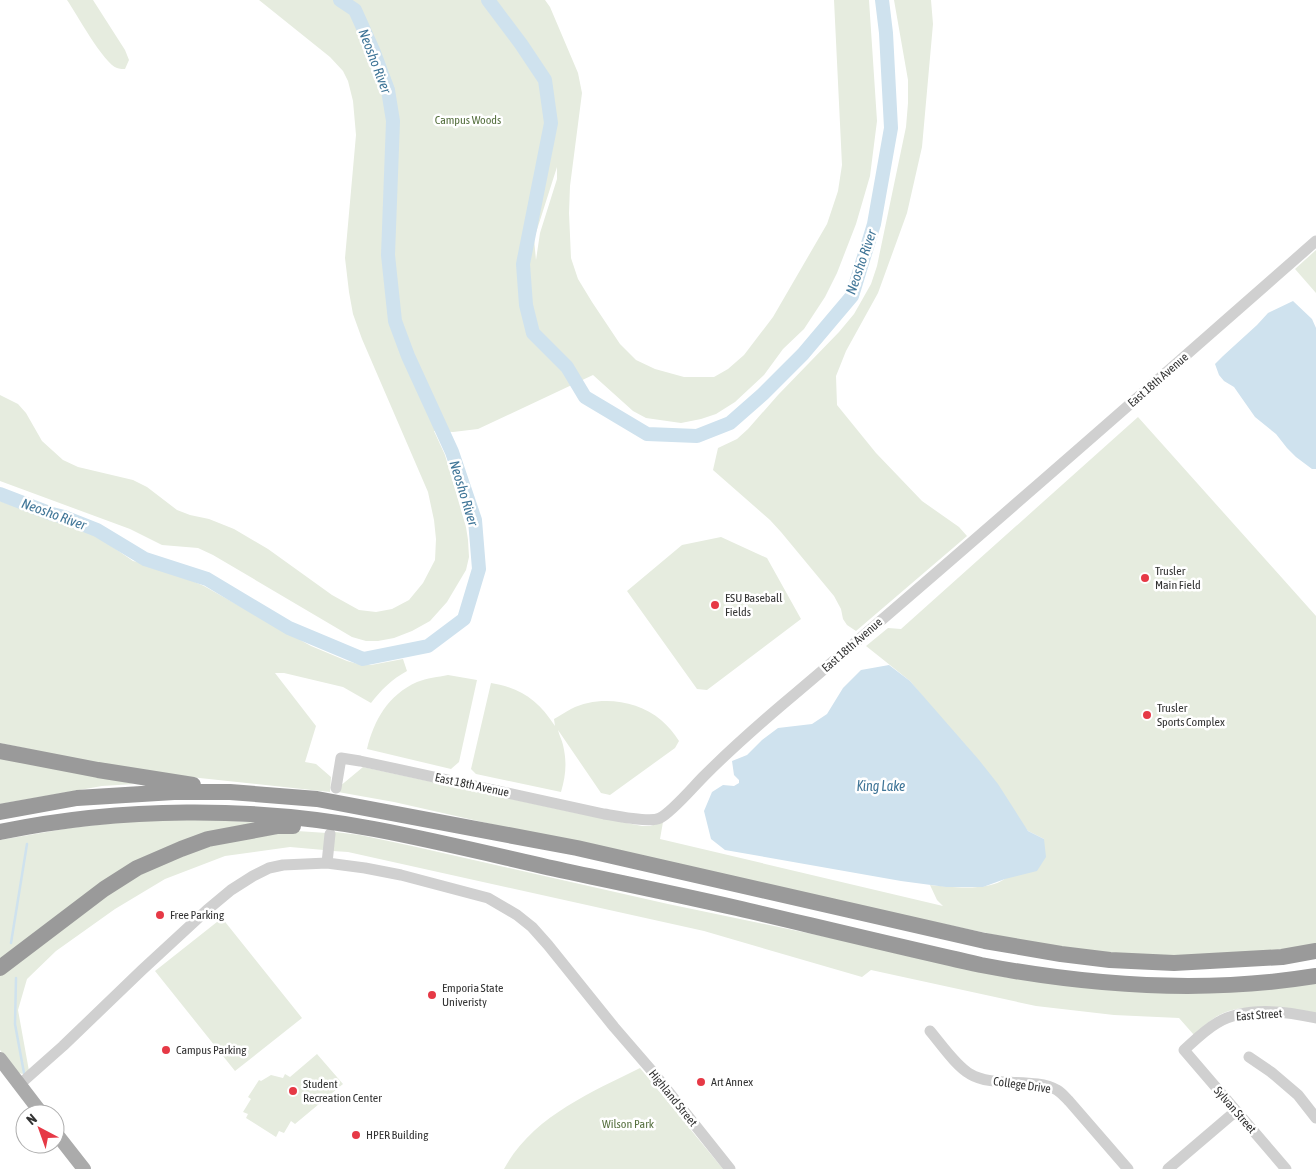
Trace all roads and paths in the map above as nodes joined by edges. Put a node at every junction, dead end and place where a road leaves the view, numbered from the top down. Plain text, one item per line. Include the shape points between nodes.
1 (1316, 241) edge
2 (0, 751) edge
3 (336, 788) dead end
4 (230, 792) junction
5 (0, 812) edge
6 (356, 826) junction
7 (0, 832) edge
8 (330, 834) dead end
9 (327, 863) junction
10 (1316, 951) edge
11 (0, 968) edge
12 (1316, 976) edge
13 (1316, 1018) edge
14 (930, 1031) dead end
15 (1184, 1050) joint
16 (1249, 1057) dead end
17 (0, 1059) edge
18 (19, 1084) junction
19 (34, 1104) edge
20 (1236, 1111) junction
21 (1316, 1118) edge
22 (65, 1145) edge
23 (84, 1169) edge
24 (730, 1169) edge
25 (1128, 1169) edge
26 (1168, 1169) edge
27 (1286, 1169) edge

1 - 3 street, East 18th Avenue via 745,736 658,819 604,814 341,758
2 - 4 highway
4 - 5 highway via 76,798
4 - 10 highway via 317,799 577,848 985,941 1061,954 1110,960 1174,962
6 - 7 highway via 250,814 186,813 131,814
6 - 11 highway via 278,826 208,839 181,849 137,868 104,889
6 - 12 highway via 1021,973 1182,986
8 - 9 street
9 - 18 street, Highland Street via 269,868 231,890
9 - 24 street, Highland Street via 401,875 488,898 517,915 532,927
13 - 15 street, East Street via 1288,1012 1239,1014 1215,1024
14 - 25 street, College Drive via 969,1074 980,1079 1038,1085 1058,1091
15 - 20 street, Sylvan Street
16 - 21 street via 1298,1095
17 - 18 main road
18 - 19 main road
20 - 26 street
20 - 27 street, Sylvan Street
22 - 23 main road

